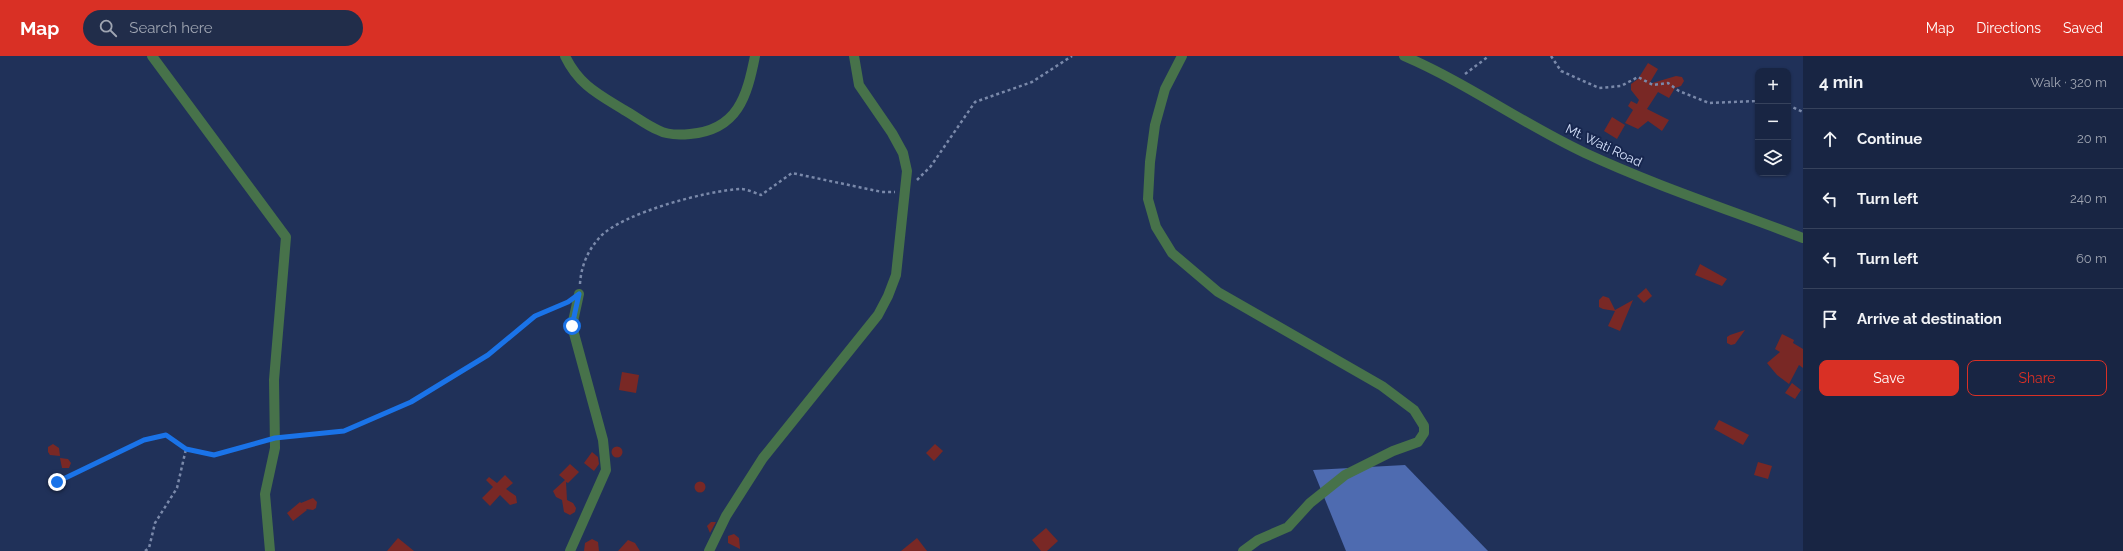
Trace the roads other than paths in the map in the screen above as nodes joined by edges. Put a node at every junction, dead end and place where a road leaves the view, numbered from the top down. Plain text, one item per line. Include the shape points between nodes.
1 (152, 56) edge
2 (565, 56) edge
3 (755, 56) edge
4 (854, 56) edge
5 (1182, 56) edge
6 (1404, 56) edge
7 (1803, 238) edge
8 (579, 294) road end
9 (270, 551) edge
10 (570, 551) edge
11 (709, 551) edge
12 (1243, 551) edge

1 - 9 street via 286,237 274,380 275,448 265,494
2 - 3 street via 587,87 659,131 680,135 700,134 720,126 734,114 744,99
4 - 11 street via 859,85 892,133 903,153 907,171 896,275 878,315 763,458 726,516
5 - 12 street via 1165,89 1155,124 1148,199 1156,227 1172,253 1218,292 1382,386 1414,410 1424,426 1424,432 1418,442 1393,451 1345,476 1310,503 1288,527 1258,540
6 - 7 street, Mt. Wati Road via 1433,69 1530,125 1586,153 1674,191
8 - 10 street via 572,326 603,440 606,470

